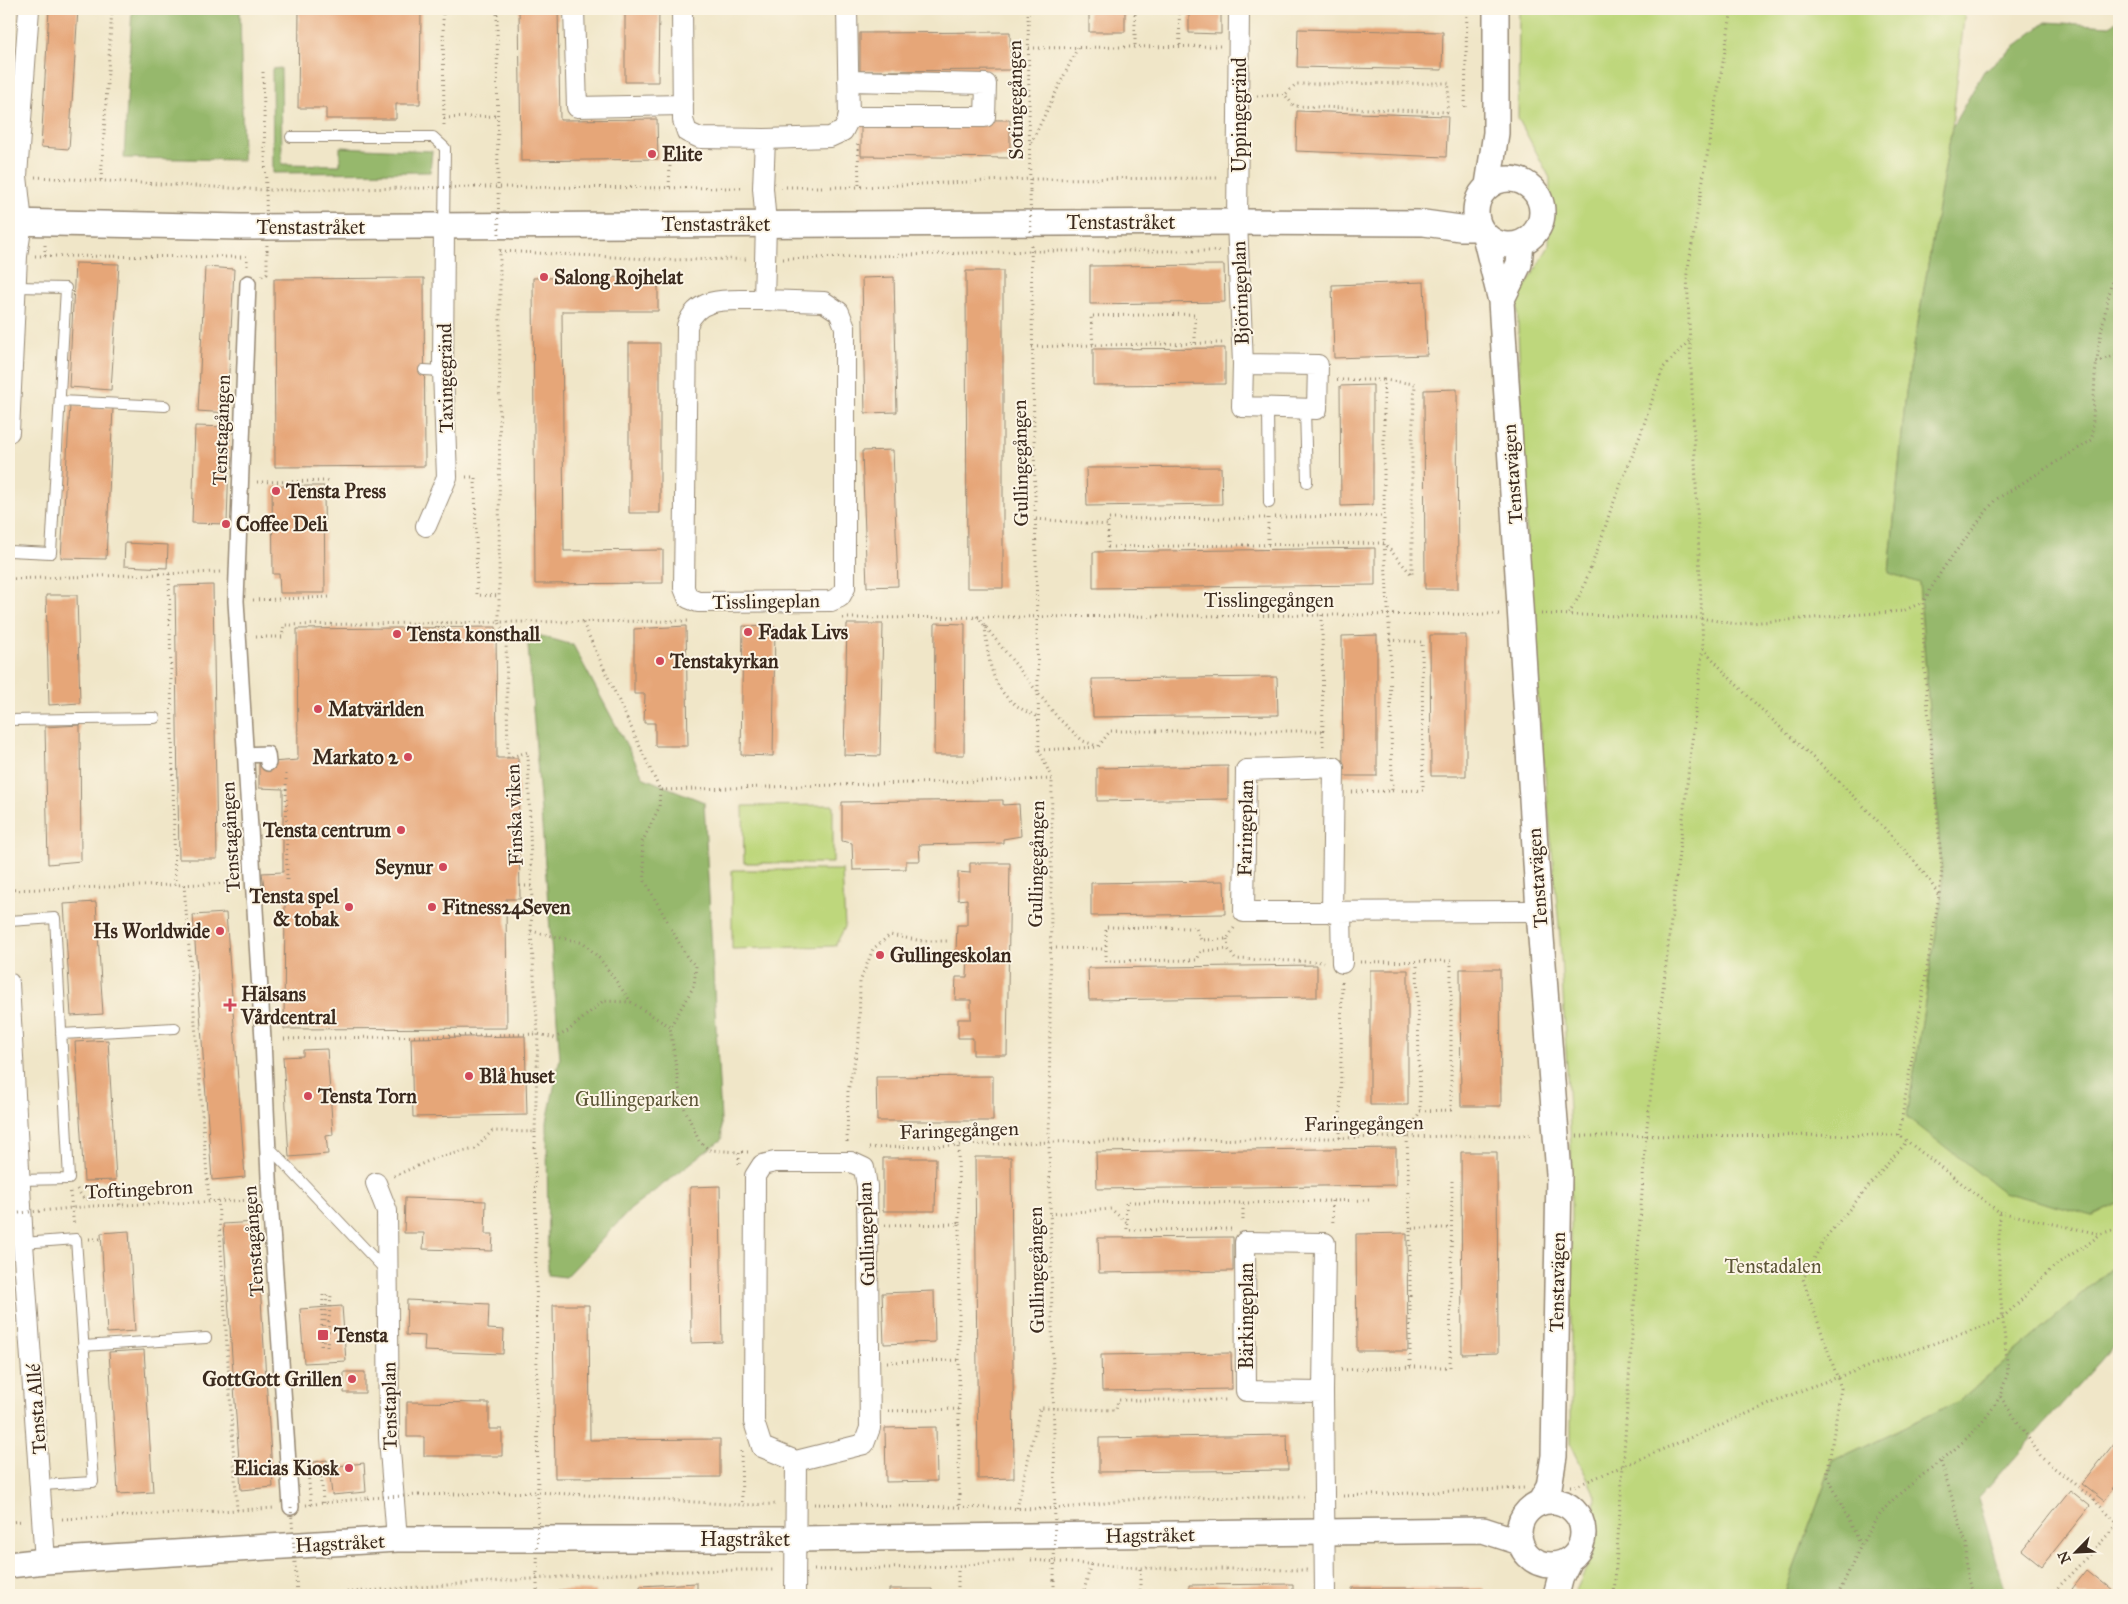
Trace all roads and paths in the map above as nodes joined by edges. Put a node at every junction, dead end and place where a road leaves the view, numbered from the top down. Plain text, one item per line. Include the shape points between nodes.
1 (29, 9) edge
2 (112, 9) edge
3 (443, 9) edge
4 (497, 9) edge
5 (574, 9) edge
6 (682, 9) edge
7 (847, 9) edge
8 (1028, 9) edge
9 (1135, 9) edge
10 (1179, 9) edge
11 (1239, 9) edge
12 (1466, 9) edge
13 (1496, 9) edge
14 (1732, 9) edge
15 (1180, 46) junction
16 (1239, 46) junction
17 (1078, 47) junction
18 (1135, 47) junction
19 (1029, 48) junction
20 (263, 72) dead end
21 (848, 81) junction
22 (1285, 95) junction
23 (1239, 96) junction
24 (683, 105) junction
25 (1465, 107) dead end
26 (498, 116) junction
27 (848, 116) junction
28 (444, 118) junction
29 (1496, 133) junction
30 (290, 137) dead end
31 (765, 139) junction
32 (1031, 143) junction
33 (445, 148) junction
34 (28, 177) dead end
35 (1238, 178) junction
36 (1030, 179) junction
37 (101, 180) junction
38 (1522, 181) junction
39 (498, 188) junction
40 (266, 190) junction
41 (1483, 193) junction
42 (15, 222) edge
43 (1237, 222) junction
44 (1424, 223) junction
45 (766, 224) junction
46 (444, 226) junction
47 (1482, 232) junction
48 (499, 234) dead end
49 (1031, 235) joint
50 (1521, 243) junction
51 (2119, 246) edge
52 (267, 251) dead end
53 (1220, 251) dead end
54 (500, 252) dead end
55 (1031, 252) junction
56 (45, 256) dead end
57 (752, 259) dead end
58 (776, 259) dead end
59 (248, 283) joint
60 (16, 287) junction
61 (764, 300) junction
62 (1501, 301) junction
63 (1689, 340) junction
64 (1242, 342) junction
65 (1195, 343) junction
66 (1094, 345) junction
67 (1032, 347) junction
68 (2119, 354) edge
69 (2096, 362) junction
70 (1243, 364) junction
71 (1318, 380) junction
72 (1384, 380) junction
73 (60, 401) junction
74 (165, 406) dead end
75 (1268, 408) junction
76 (1305, 409) junction
77 (9, 432) edge
78 (447, 477) junction
79 (329, 481) dead end
80 (239, 482) junction
81 (1307, 482) dead end
82 (1269, 503) joint
83 (1384, 516) junction
84 (1268, 518) junction
85 (1036, 519) junction
86 (1108, 525) junction
87 (426, 526) dead end
88 (1384, 543) junction
89 (1268, 544) junction
90 (9, 551) edge
91 (236, 572) junction
92 (169, 574) junction
93 (9, 579) edge
94 (499, 596) dead end
95 (330, 597) dead end
96 (236, 601) junction
97 (1923, 602) junction
98 (1322, 614) junction
99 (1388, 614) junction
100 (1500, 614) dead end
101 (1538, 614) dead end
102 (1569, 614) junction
103 (977, 616) dead end
104 (1037, 616) junction
105 (1700, 618) junction
106 (499, 622) dead end
107 (583, 623) dead end
108 (985, 626) junction
109 (1390, 640) junction
110 (1702, 647) junction
111 (1039, 696) junction
112 (1039, 717) junction
113 (155, 718) dead end
114 (9, 720) edge
115 (1323, 731) junction
116 (1098, 747) junction
117 (1039, 750) junction
118 (245, 755) junction
119 (268, 763) dead end
120 (1323, 767) junction
121 (286, 774) dead end
122 (1052, 779) junction
123 (660, 790) junction
124 (1392, 791) junction
125 (1334, 793) junction
126 (253, 883) junction
127 (287, 883) dead end
128 (184, 885) junction
129 (175, 886) junction
130 (520, 886) dead end
131 (531, 886) junction
132 (9, 890) edge
133 (1939, 896) junction
134 (1539, 911) junction
135 (1244, 912) junction
136 (1337, 912) junction
137 (9, 921) edge
138 (530, 931) junction
139 (1227, 940) junction
140 (948, 941) dead end
141 (1050, 948) junction
142 (1106, 949) junction
143 (1228, 950) junction
144 (1417, 962) junction
145 (1342, 963) junction
146 (9, 983) edge
147 (631, 1002) junction
148 (670, 1027) junction
149 (176, 1028) dead end
150 (61, 1034) junction
151 (538, 1034) junction
152 (264, 1039) junction
153 (1420, 1111) junction
154 (535, 1132) junction
155 (1533, 1135) dead end
156 (1646, 1135) junction
157 (1900, 1135) junction
158 (1572, 1136) dead end
159 (1407, 1137) junction
160 (1340, 1138) junction
161 (1907, 1141) junction
162 (1049, 1142) junction
163 (958, 1145) junction
164 (268, 1146) junction
165 (739, 1152) junction
166 (758, 1152) dead end
167 (846, 1156) junction
168 (739, 1172) dead end
169 (68, 1179) junction
170 (19, 1180) junction
171 (1452, 1181) dead end
172 (376, 1183) joint
173 (84, 1199) dead end
174 (218, 1200) junction
175 (270, 1200) junction
176 (1369, 1200) dead end
177 (209, 1201) junction
178 (1243, 1203) junction
179 (120, 1205) junction
180 (1999, 1212) junction
181 (9, 1214) edge
182 (1050, 1214) junction
183 (1127, 1223) junction
184 (867, 1224) junction
185 (958, 1224) junction
186 (1410, 1228) junction
187 (1450, 1228) junction
188 (2119, 1228) edge
189 (2100, 1234) junction
190 (1244, 1235) junction
191 (76, 1238) junction
192 (101, 1239) dead end
193 (23, 1243) junction
194 (388, 1274) junction
195 (327, 1295) joint
196 (2003, 1318) junction
197 (206, 1338) dead end
198 (83, 1346) junction
199 (958, 1360) junction
200 (869, 1362) junction
201 (1410, 1367) junction
202 (1323, 1371) junction
203 (1837, 1378) junction
204 (1246, 1391) junction
205 (1323, 1392) junction
206 (2000, 1396) junction
207 (958, 1409) junction
208 (1054, 1409) junction
209 (870, 1411) junction
210 (741, 1446) dead end
211 (307, 1456) dead end
212 (796, 1461) junction
213 (1941, 1462) junction
214 (1624, 1465) junction
215 (321, 1467) dead end
216 (42, 1485) junction
217 (538, 1492) junction
218 (1324, 1497) junction
219 (1550, 1499) junction
220 (323, 1503) junction
221 (797, 1504) junction
222 (311, 1505) junction
223 (742, 1505) junction
224 (291, 1507) junction
225 (959, 1507) junction
226 (1017, 1508) junction
227 (237, 1510) junction
228 (44, 1520) junction
229 (9, 1522) edge
230 (2119, 1523) edge
231 (1483, 1530) junction
232 (1325, 1533) junction
233 (796, 1538) junction
234 (397, 1539) junction
235 (1520, 1542) junction
236 (1861, 1545) junction
237 (1569, 1560) junction
238 (45, 1561) junction
239 (1091, 1564) dead end
240 (1540, 1564) junction
241 (9, 1565) edge
242 (958, 1566) dead end
243 (1140, 1568) dead end
244 (297, 1595) edge
245 (537, 1595) edge
246 (795, 1595) edge
247 (958, 1595) edge
248 (1054, 1595) edge
249 (1083, 1595) edge
250 (1140, 1595) edge
251 (1325, 1595) edge
252 (1545, 1595) edge
253 (1556, 1595) edge
254 (1614, 1595) edge
255 (1838, 1595) edge
256 (1974, 1595) edge
257 (2051, 1595) edge

1 - 42 street
2 - 37 path
3 - 28 path
4 - 26 path
5 - 24 street via 577,107
6 - 24 street
7 - 21 street
8 - 19 path, Sotingegången
9 - 18 path
10 - 15 path
11 - 16 street, Uppingegränd
12 - 25 path
13 - 29 street
14 - 63 path via 1687,274
15 - 16 path
15 - 18 path
16 - 23 street, Uppingegränd
17 - 18 path
17 - 19 path
17 - 32 path
19 - 32 path, Sotingegången
20 - 40 path
21 - 27 street
21 - 27 street via 986,84 987,98 985,116
22 - 22 path via 1296,84 1449,83 1447,112 1294,106
22 - 23 path
23 - 35 street, Uppingegränd
24 - 31 street via 687,132 700,138
26 - 28 path
26 - 39 path
27 - 31 street via 843,131 830,136
28 - 33 path
29 - 38 street
29 - 41 street
30 - 33 lane via 433,137
31 - 45 street via 763,188
32 - 36 path, Sotingegången
33 - 46 lane
34 - 37 path
35 - 36 path
35 - 43 street, Uppingegränd
36 - 49 path, Sotingegången, bridge
37 - 40 path
38 - 41 street via 1504,178
38 - 50 street via 1536,192 1542,211 1537,231
39 - 40 path, bridge
39 - 48 path, bridge
40 - 52 path, bridge
41 - 44 street, Tenstastråket
41 - 47 street via 1476,219
42 - 46 street, Tenstastråket via 241,227
42 - 60 street
43 - 44 street, Tenstastråket
43 - 45 street, Tenstastråket
43 - 64 street, Björingeplan
44 - 47 street, Tenstastråket
45 - 46 street, Tenstastråket
45 - 61 street
46 - 78 street, Taxingegränd via 434,371
47 - 50 street via 1502,245
47 - 62 street, Tenstavägen
49 - 55 path, Gullingegången
50 - 62 street, Tenstavägen via 1519,264
51 - 69 path
53 - 55 path
54 - 57 path via 668,260
55 - 58 path
55 - 67 path, Gullingegången
56 - 59 path via 247,257
59 - 80 street, Tenstagången
60 - 73 lane via 66,288
60 - 77 street
61 - 61 street, Tisslingeplan via 710,301 692,313 687,326 684,588 688,598 698,602 832,600 840,597 845,588 845,327 839,312 824,302
62 - 134 street, Tenstavägen
63 - 102 path via 1663,368 1582,591
63 - 105 path
64 - 65 path
64 - 70 street, Björingeplan
65 - 66 path
65 - 66 path via 1195,314 1092,316
66 - 67 path
67 - 85 path, Gullingegången
68 - 69 path
69 - 97 path via 2092,440 1995,500 1944,567
70 - 71 street, Björingeplan via 1318,365
70 - 75 street, Björingeplan via 1242,407
71 - 72 path
71 - 76 street via 1317,409
72 - 83 path
72 - 88 path via 1415,384 1412,575
73 - 74 lane
73 - 90 lane via 51,553
75 - 76 street, Björingeplan
75 - 82 lane
76 - 81 lane
78 - 87 street, Taxingegränd
78 - 94 path via 475,477 477,595
79 - 80 path
80 - 91 street, Tenstagången
82 - 84 path
83 - 84 path
83 - 88 path
84 - 86 path via 1108,519
84 - 89 path
85 - 86 path
85 - 104 path, Gullingegången
86 - 89 path via 1108,547
88 - 89 path
88 - 99 path
91 - 92 path
91 - 96 street, Tenstagången
92 - 93 path
92 - 129 path
95 - 96 path
96 - 118 street, Tenstagången
97 - 105 path via 1903,611 1736,624
97 - 133 path via 1924,663 1942,870
98 - 99 path, Tisslingegången
98 - 104 path, Tisslingegången
98 - 115 path
99 - 100 path, Tisslingegången
99 - 109 path
101 - 102 path
102 - 105 path
103 - 108 path
104 - 111 path, Gullingegången
105 - 110 path
106 - 131 path, Finska viken via 506,639 508,758 528,752
107 - 123 path
108 - 111 path via 1016,662
108 - 112 path via 992,678 1022,711
109 - 124 path
109 - 124 path via 1422,642 1422,790
110 - 133 path via 1727,676 1862,804 1926,873
110 - 156 path
111 - 112 path, Gullingegången
111 - 116 path via 1083,741
112 - 117 path, Gullingegången
113 - 114 lane
115 - 116 path via 1110,731
115 - 120 path
116 - 117 path
117 - 122 path, Gullingegången
118 - 119 street via 268,754
118 - 126 street, Tenstagången
120 - 125 street via 1334,767
120 - 135 street, Faringeplan via 1246,770
121 - 127 path
122 - 123 path
122 - 141 path, Gullingegången
123 - 148 path via 659,808 642,842 645,880 688,958 696,966 694,986
124 - 125 path
125 - 136 street
126 - 128 path
126 - 152 street, Tenstagången
128 - 129 path
128 - 177 path
129 - 132 path
130 - 131 path
131 - 138 path, Finska viken
133 - 157 path
134 - 136 street
134 - 219 street, Tenstavägen via 1559,1174 1554,1456
135 - 136 street
135 - 139 path
136 - 145 street
137 - 150 lane via 55,918
138 - 147 path via 584,943 601,960
138 - 151 path, Finska viken
139 - 142 path via 1201,940 1196,928 1106,927
139 - 143 path
140 - 167 path via 890,935 873,949 860,982 859,1041 848,1091
141 - 142 path
141 - 162 path, Gullingegången
142 - 143 path via 1106,961 1197,960 1201,951
143 - 145 path via 1235,959
144 - 145 path
144 - 153 path
144 - 153 path via 1450,961 1451,1110
145 - 160 path
146 - 170 street, Tensta Allé
147 - 148 path
147 - 151 path via 603,1001 555,1038
148 - 165 path via 682,1100 699,1141 709,1150
149 - 150 lane
150 - 169 lane
151 - 152 path
151 - 154 path, Finska viken
152 - 164 street, Tenstagången
153 - 159 path
154 - 172 path via 492,1131 475,1149 438,1157
154 - 217 path, Finska viken
155 - 159 path, Faringegången
156 - 157 path
156 - 158 path
156 - 214 path
157 - 161 path
159 - 160 path, Faringegången
159 - 186 path
160 - 162 path, Faringegången
161 - 180 path
161 - 203 path via 1826,1237 1803,1279
162 - 163 path, Faringegången
162 - 182 path, Gullingegången
163 - 167 path, Faringegången
163 - 185 path
164 - 175 street, Tenstagången
164 - 194 lane
165 - 166 path
165 - 168 path
167 - 184 street, Gullingeplan via 864,1168
167 - 212 street, Gullingeplan via 774,1162 762,1165 755,1176 754,1422 762,1447
169 - 170 lane
169 - 191 path
170 - 193 street, Tensta Allé
171 - 187 path
172 - 194 street, Tenstaplan via 388,1211
173 - 179 path via 119,1196
174 - 175 path, Toftingebron
174 - 177 path, Toftingebron
174 - 227 path
175 - 224 street, Tenstagången
176 - 178 path
177 - 179 path, Toftingebron
178 - 183 path via 1126,1202
178 - 190 path
179 - 181 path, Toftingebron, bridge
180 - 189 path
180 - 196 path via 1999,1280
182 - 183 path via 1111,1210
182 - 208 path, Gullingegången
183 - 190 path via 1127,1230
184 - 185 path
184 - 200 street, Gullingeplan
185 - 199 path
186 - 187 path
186 - 201 path
187 - 201 path via 1450,1368
188 - 189 path
189 - 196 path via 2055,1265
190 - 202 street, Bärkingeplan via 1325,1243
190 - 204 street, Bärkingeplan
191 - 192 path
191 - 193 lane
191 - 198 lane
193 - 216 street, Tensta Allé
194 - 234 street, Tenstaplan via 388,1438
195 - 195 path via 324,1346
196 - 203 path
196 - 206 path via 2008,1372
197 - 198 lane
198 - 216 lane via 93,1482
199 - 200 path
199 - 207 path
200 - 209 street, Gullingeplan
201 - 202 path
202 - 205 street, Bärkingeplan
203 - 214 path
203 - 236 path via 1841,1388 1828,1475
204 - 205 street, Bärkingeplan
204 - 208 path via 1245,1400 1118,1400 1116,1410
205 - 218 street, Bärkingeplan
206 - 213 path via 1991,1413
206 - 230 path via 2042,1458
207 - 209 path
207 - 225 path
208 - 226 path via 1040,1408
208 - 248 path, Gullingegången, bridge
209 - 212 street, Gullingeplan via 870,1428 864,1444
210 - 223 path
211 - 222 path
212 - 221 street
213 - 236 path via 1895,1498
213 - 256 path via 1966,1544 1967,1578
214 - 219 path
214 - 254 path
215 - 220 path
216 - 228 street, Tensta Allé
217 - 220 path, bridge via 419,1495
217 - 223 path
217 - 245 path, Finska viken, bridge
218 - 219 path
218 - 226 path via 1143,1498 1075,1507
218 - 232 street, Bärkingeplan
219 - 231 street, Hagstråket
219 - 235 street via 1520,1522
219 - 237 street via 1579,1516 1584,1536 1581,1546
220 - 222 path
221 - 223 path
221 - 225 path
221 - 233 street
222 - 224 path
224 - 227 path
224 - 244 path, bridge
225 - 226 path
227 - 228 path
228 - 229 path
228 - 238 street, Tensta Allé
230 - 257 path
231 - 232 street, Hagstråket
231 - 235 street, Hagstråket
232 - 233 street, Hagstråket
232 - 251 street, Bärkingeplan
233 - 234 street, Hagstråket
233 - 246 street
234 - 238 street, Hagstråket
235 - 240 street via 1524,1552
236 - 255 path
237 - 240 street
237 - 253 street
238 - 241 street, Hagstråket
239 - 249 path
240 - 252 street
242 - 247 path
243 - 250 path

